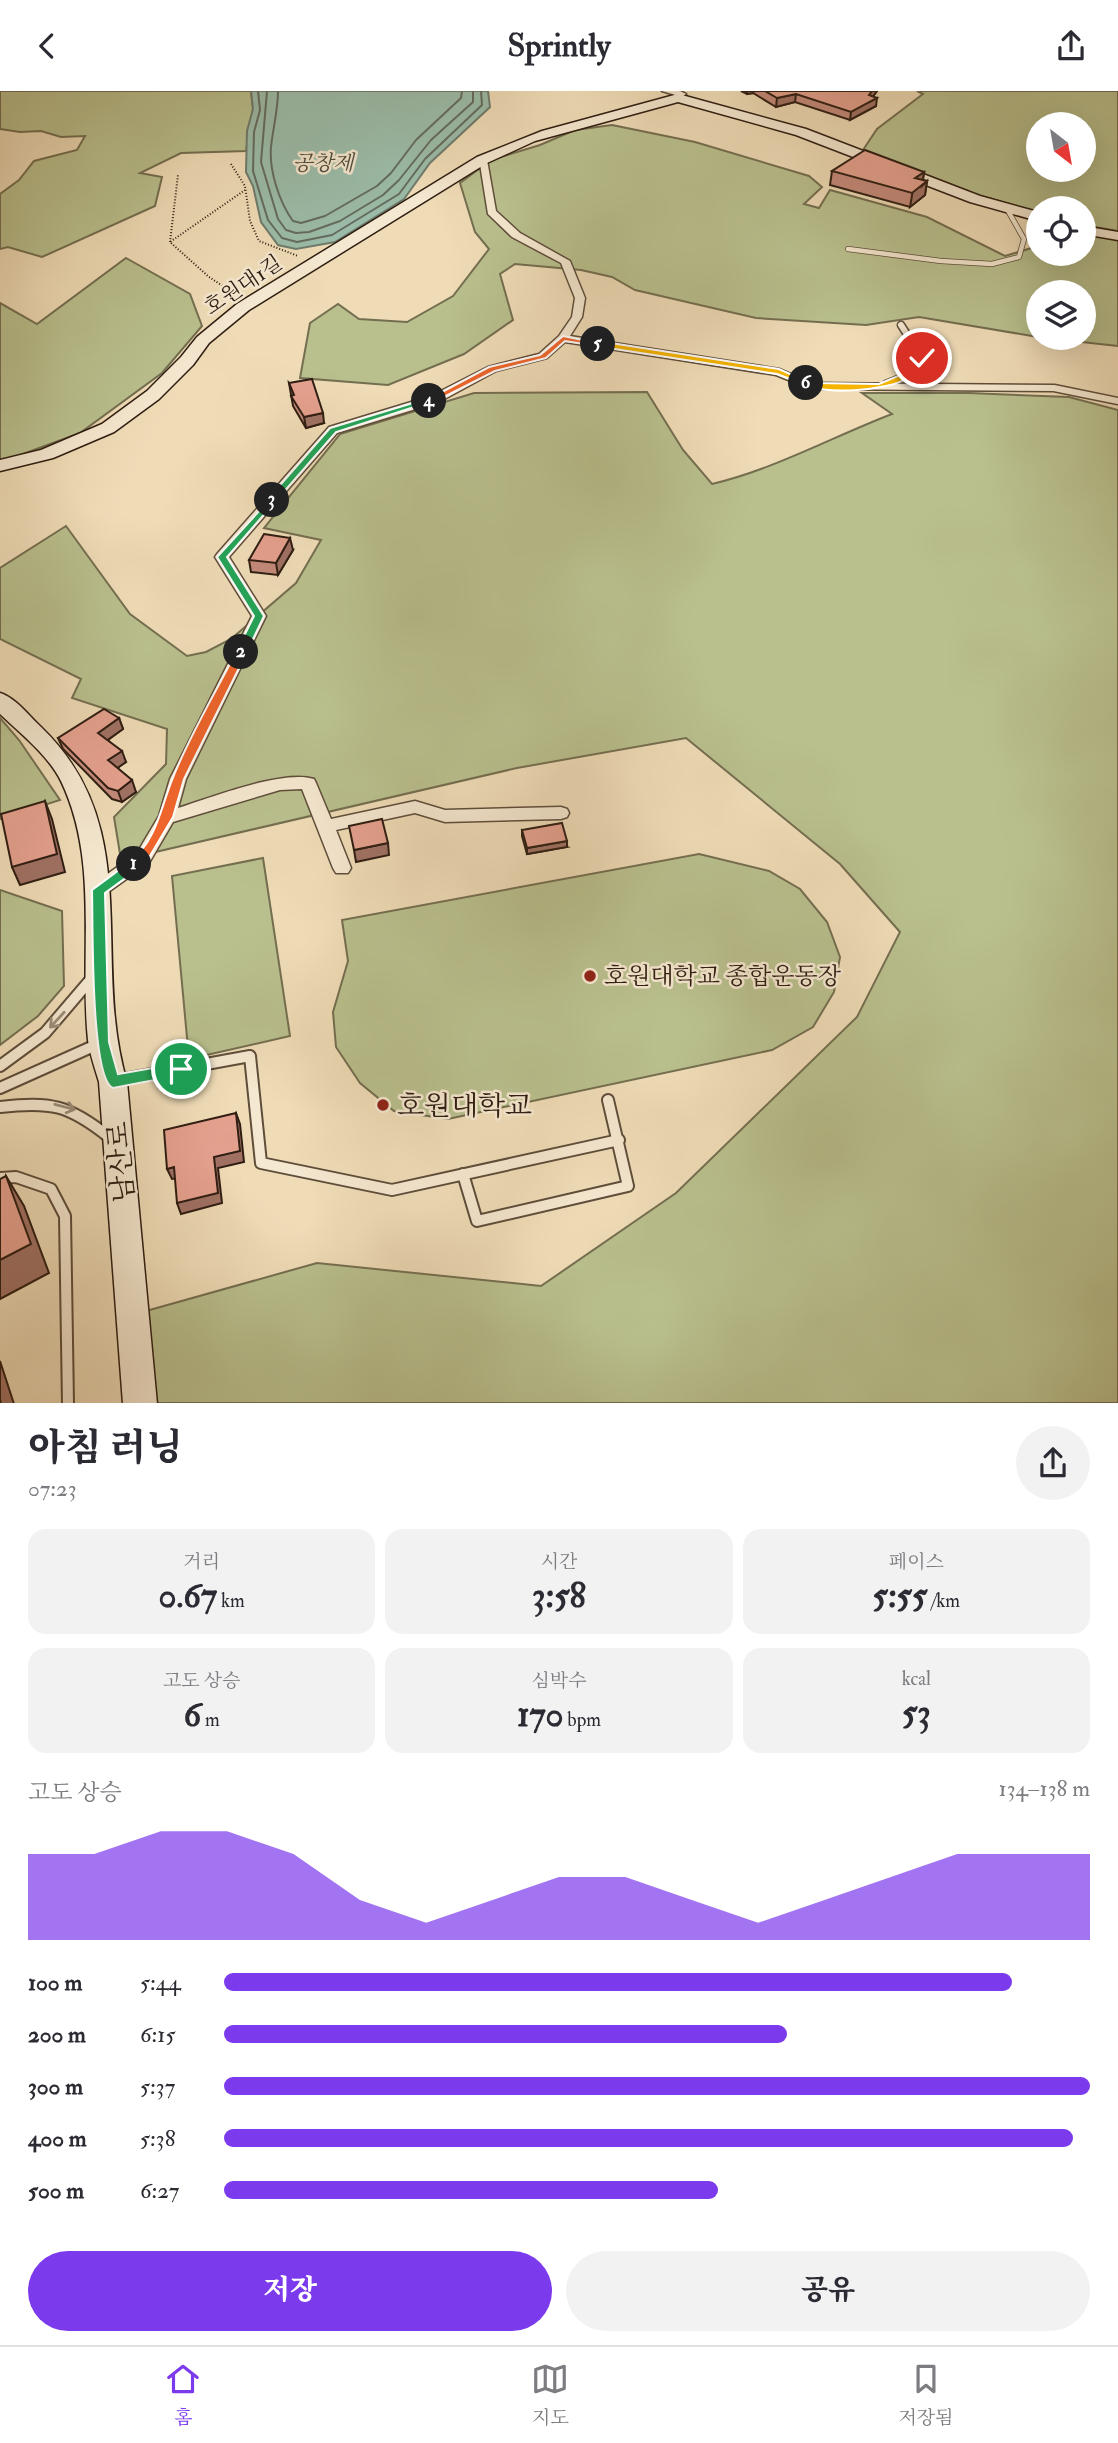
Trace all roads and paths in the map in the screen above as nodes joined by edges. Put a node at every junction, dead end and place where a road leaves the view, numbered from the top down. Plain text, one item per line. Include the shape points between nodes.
1 (678, 94) edge
2 (482, 160) junction
3 (231, 164) dead end
4 (178, 175) dead end
5 (245, 190) junction
6 (1007, 209) junction
7 (1026, 214) edge
8 (1096, 232) edge
9 (1118, 236) edge
10 (170, 242) junction
11 (848, 249) dead end
12 (317, 261) junction
13 (253, 301) junction
14 (901, 325) dead end
15 (563, 338) junction
16 (814, 386) joint
17 (880, 387) junction
18 (1118, 401) edge
19 (0, 466) edge
20 (0, 701) edge
21 (561, 813) dead end
22 (167, 817) junction
23 (326, 826) junction
24 (342, 867) dead end
25 (98, 890) junction
26 (100, 967) junction
27 (103, 1042) junction
28 (0, 1066) edge
29 (113, 1082) junction
30 (0, 1088) edge
31 (608, 1100) dead end
32 (0, 1107) edge
33 (619, 1140) junction
34 (118, 1144) junction
35 (463, 1174) junction
36 (0, 1178) edge
37 (68, 1403) edge
38 (141, 1403) edge

1 - 2 street, 호원대1길 via 536,135
1 - 6 street via 812,135
2 - 12 street, 호원대1길
2 - 15 street via 491,212 516,235 565,261 580,298 577,317
3 - 5 path
4 - 10 path
5 - 10 path
5 - 12 path via 259,241
6 - 7 street
6 - 11 lane via 1024,239 1019,257 992,264
8 - 9 street
10 - 13 path via 217,286
12 - 13 street, 호원대1길
13 - 19 street, 호원대1길 via 203,340 153,395 108,428 47,454
14 - 17 lane via 922,358 906,376
15 - 16 street via 779,372
15 - 22 street via 543,356 492,369 435,399 333,430 222,557 259,616 178,779
16 - 17 lane
17 - 18 lane via 1054,388
20 - 25 street, 남산로 via 72,780 87,823
21 - 23 street via 445,816 415,807
22 - 23 street via 280,784 308,783
22 - 25 street via 143,858
23 - 24 street
25 - 26 street, 남산로
26 - 27 street, 남산로
26 -> 28 lane via 45,1033
27 - 29 street, 남산로
27 - 30 lane
29 - 34 street, 남산로
29 - 35 lane via 250,1056 261,1163 392,1189
31 - 33 lane
32 -> 34 lane via 43,1101 77,1111
33 - 35 lane
33 - 35 lane via 628,1186 477,1221
34 - 38 street, 남산로
36 - 37 lane via 16,1177 51,1189 65,1216

